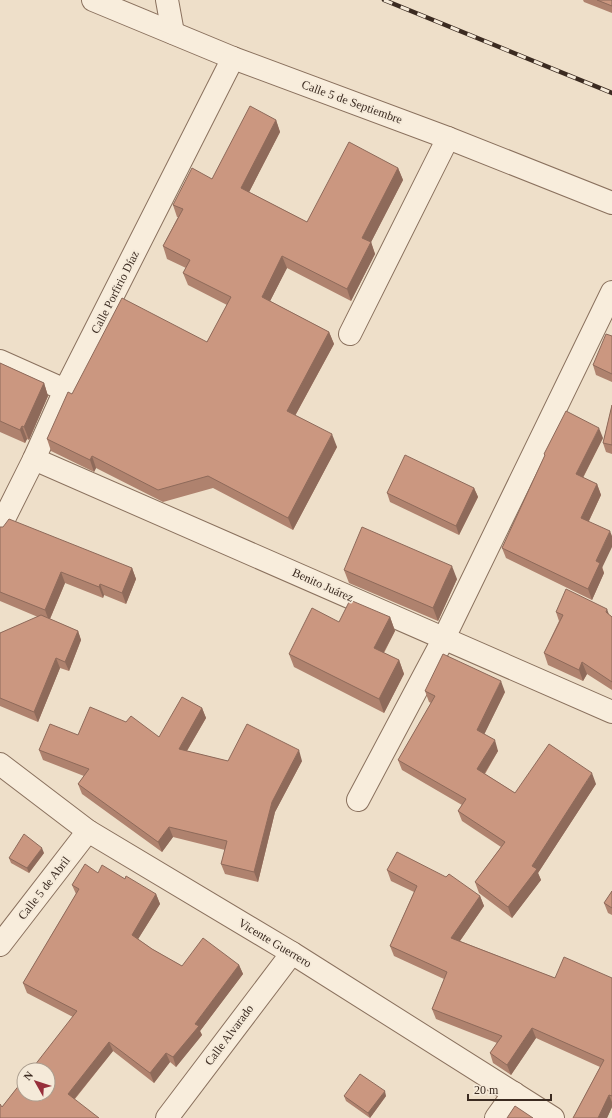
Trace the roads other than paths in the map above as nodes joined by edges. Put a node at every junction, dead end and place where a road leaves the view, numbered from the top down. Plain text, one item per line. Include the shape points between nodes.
1 (93, 0) edge
2 (167, 0) edge
3 (173, 33) junction
4 (233, 58) junction
5 (448, 138) junction
6 (612, 203) edge
7 (612, 292) edge
8 (350, 334) dead end
9 (0, 361) edge
10 (65, 390) junction
11 (34, 459) junction
12 (0, 527) edge
13 (444, 638) junction
14 (612, 712) edge
15 (0, 764) edge
16 (358, 800) dead end
17 (88, 831) junction
18 (0, 945) edge
19 (292, 953) junction
20 (514, 1093) junction
21 (167, 1118) edge
22 (496, 1118) edge
23 (553, 1118) edge

1 - 3 street, Calle 5 de Septiembre
2 - 3 street
3 - 4 street, Calle 5 de Septiembre
4 - 5 street, Calle 5 de Septiembre
4 - 10 street, Calle Porfirio Díaz
5 - 6 street, Calle 5 de Septiembre
5 - 8 street
7 - 13 street
9 - 10 street
10 - 11 street, Calle Porfirio Díaz
11 - 12 street, Calle Porfirio Díaz
11 - 13 street, Benito Juárez
13 - 14 street, Benito Juárez
13 - 16 street
15 - 17 street, Vicente Guerrero
17 - 18 street, Calle 5 de Abril
17 - 19 street, Vicente Guerrero
19 - 20 street, Vicente Guerrero
19 - 21 street, Calle Alvarado
20 - 22 street
20 - 23 street, Vicente Guerrero

